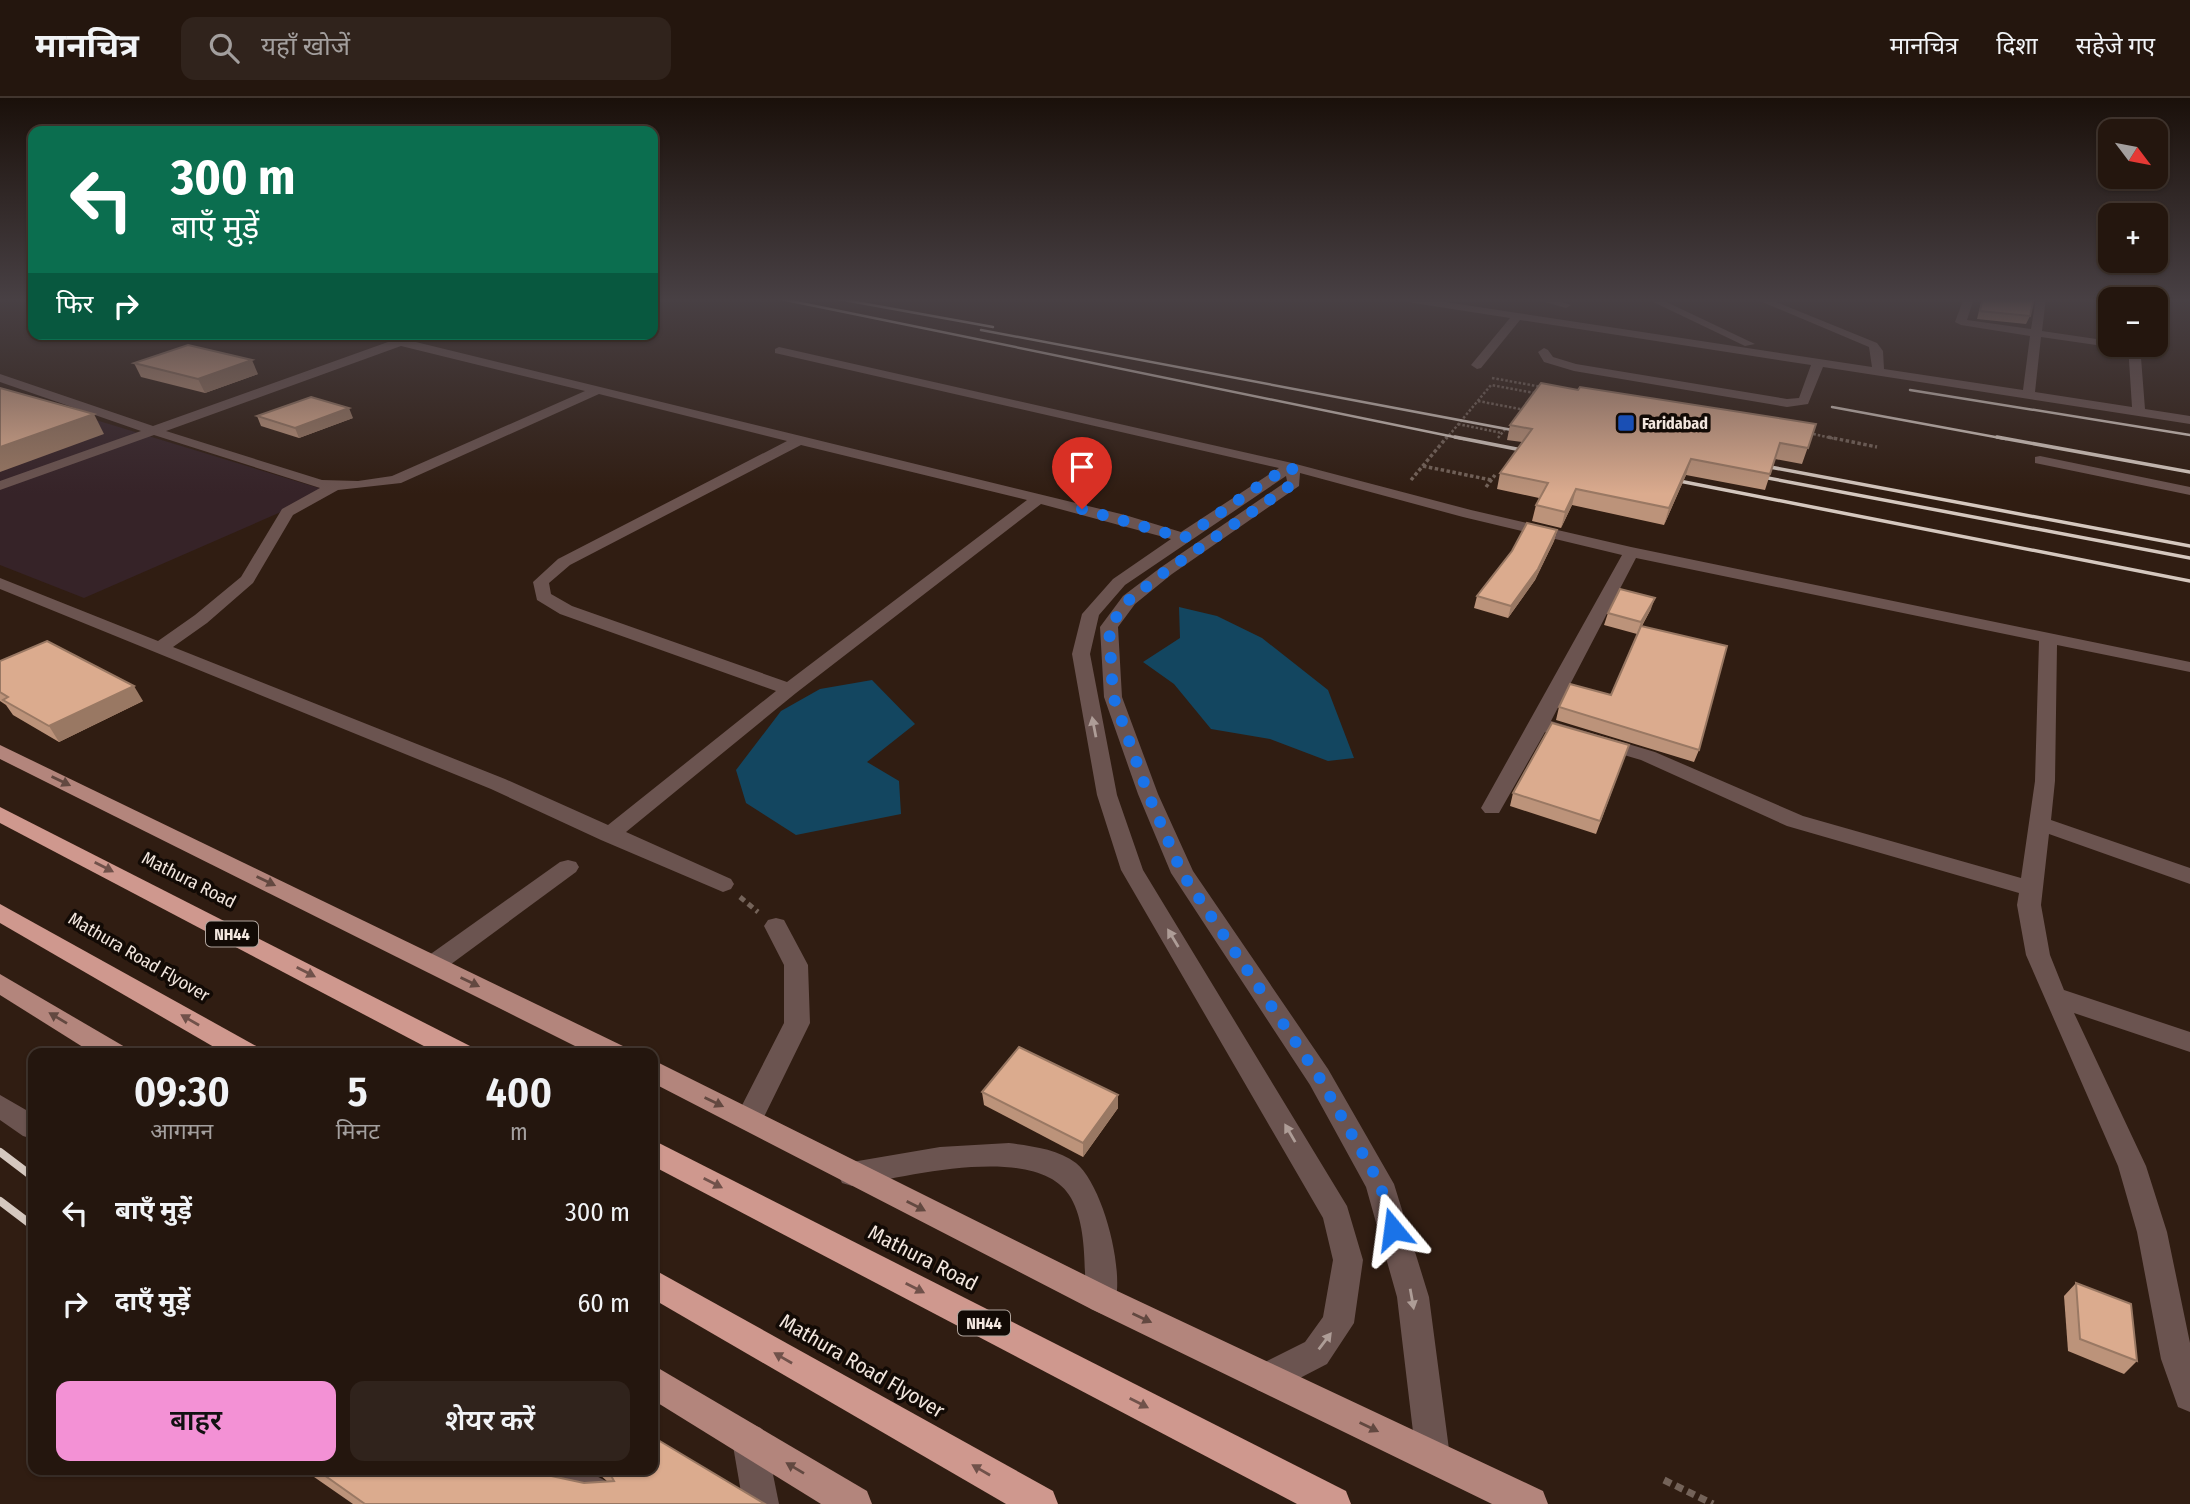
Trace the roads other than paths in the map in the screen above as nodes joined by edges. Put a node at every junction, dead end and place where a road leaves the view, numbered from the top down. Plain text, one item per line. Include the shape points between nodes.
1 (1818, 363) edge
2 (341, 364) edge
3 (490, 364) edge
4 (835, 364) edge
5 (1561, 364) edge
6 (1822, 364) edge
7 (1878, 364) edge
8 (2032, 364) edge
9 (2135, 364) edge
10 (1878, 372) junction
11 (0, 378) edge
12 (598, 390) junction
13 (2028, 396) junction
14 (2139, 413) junction
15 (2190, 421) edge
16 (154, 431) junction
17 (798, 441) junction
18 (2040, 460) dead end
19 (1292, 467) junction
20 (0, 486) edge
21 (335, 486) junction
22 (2190, 491) edge
23 (1038, 499) junction
24 (1184, 538) junction
25 (1631, 552) junction
26 (0, 583) edge
27 (2048, 639) junction
28 (160, 648) junction
29 (2190, 667) edge
30 (789, 689) junction
31 (1540, 724) junction
32 (0, 751) edge
33 (1492, 808) dead end
34 (0, 814) edge
35 (2038, 823) junction
36 (609, 835) junction
37 (568, 867) dead end
38 (2190, 876) edge
39 (723, 884) road end
40 (2030, 888) junction
41 (0, 912) edge
42 (776, 926) road end
43 (435, 964) junction
44 (0, 983) edge
45 (2054, 996) junction
46 (2190, 1042) edge
47 (106, 1048) edge
48 (238, 1048) edge
49 (451, 1048) edge
50 (604, 1048) edge
51 (658, 1074) edge
52 (0, 1106) edge
53 (749, 1119) junction
54 (28, 1125) edge
55 (658, 1155) edge
56 (852, 1174) junction
57 (658, 1286) edge
58 (1102, 1299) junction
59 (1269, 1378) junction
60 (658, 1384) edge
61 (2190, 1395) edge
62 (749, 1440) junction
63 (1433, 1457) junction
64 (562, 1475) edge
65 (1330, 1501) edge
66 (606, 1504) edge
67 (761, 1504) edge
68 (853, 1504) edge
69 (1040, 1504) edge
70 (1530, 1504) edge

1 - 5 street via 1804,401 1787,404
2 - 16 street
3 - 12 street
4 - 19 street
6 - 10 street
7 - 10 street
8 - 13 street
9 - 14 street
10 - 13 street
11 - 16 street
12 - 17 street
12 - 21 street via 396,480
13 - 14 street
14 - 15 street
16 - 20 street
16 - 21 street
17 - 23 street
17 - 30 street via 564,562 541,582 543,596 566,610
18 - 22 street
19 - 24 street
19 - 25 street
19 -> 63 street via 1294,483 1129,600 1109,627 1113,696 1182,873 1319,1077 1380,1184 1413,1297
21 - 28 street via 286,512 247,580
23 - 24 street
23 - 30 street
59 -> 24 street via 1316,1353 1338,1323 1348,1260 1337,1215 1132,870 1107,795 1080,654 1091,614 1119,582
25 - 27 street
25 - 31 street
26 - 28 street
27 - 29 street
27 - 35 street via 2045,781
28 - 36 street via 498,784
30 - 36 street
31 - 33 street
31 - 40 street via 1648,755 1795,821
32 -> 43 main road
34 -> 49 highway, Mathura Road / NH44
35 - 38 street
35 - 40 street
36 - 39 street
37 - 43 street
40 - 45 street via 2038,955
48 -> 41 highway, Mathura Road Flyover
42 - 53 street via 796,965 797,1023
43 -> 50 main road
47 -> 44 main road
45 - 46 street
45 - 61 street via 2132,1166 2152,1232 2177,1359
51 -> 53 main road
52 - 54 street
53 - 56 main road
55 -> 65 highway, Mathura Road / NH44
56 -> 58 main road
56 - 58 street via 985,1154 1029,1155 1059,1165 1081,1186 1094,1219
69 -> 57 highway, Mathura Road Flyover
58 -> 59 main road
59 -> 63 main road
60 - 62 main road
62 - 67 street
68 -> 62 main road
63 - 70 main road
64 - 66 street

